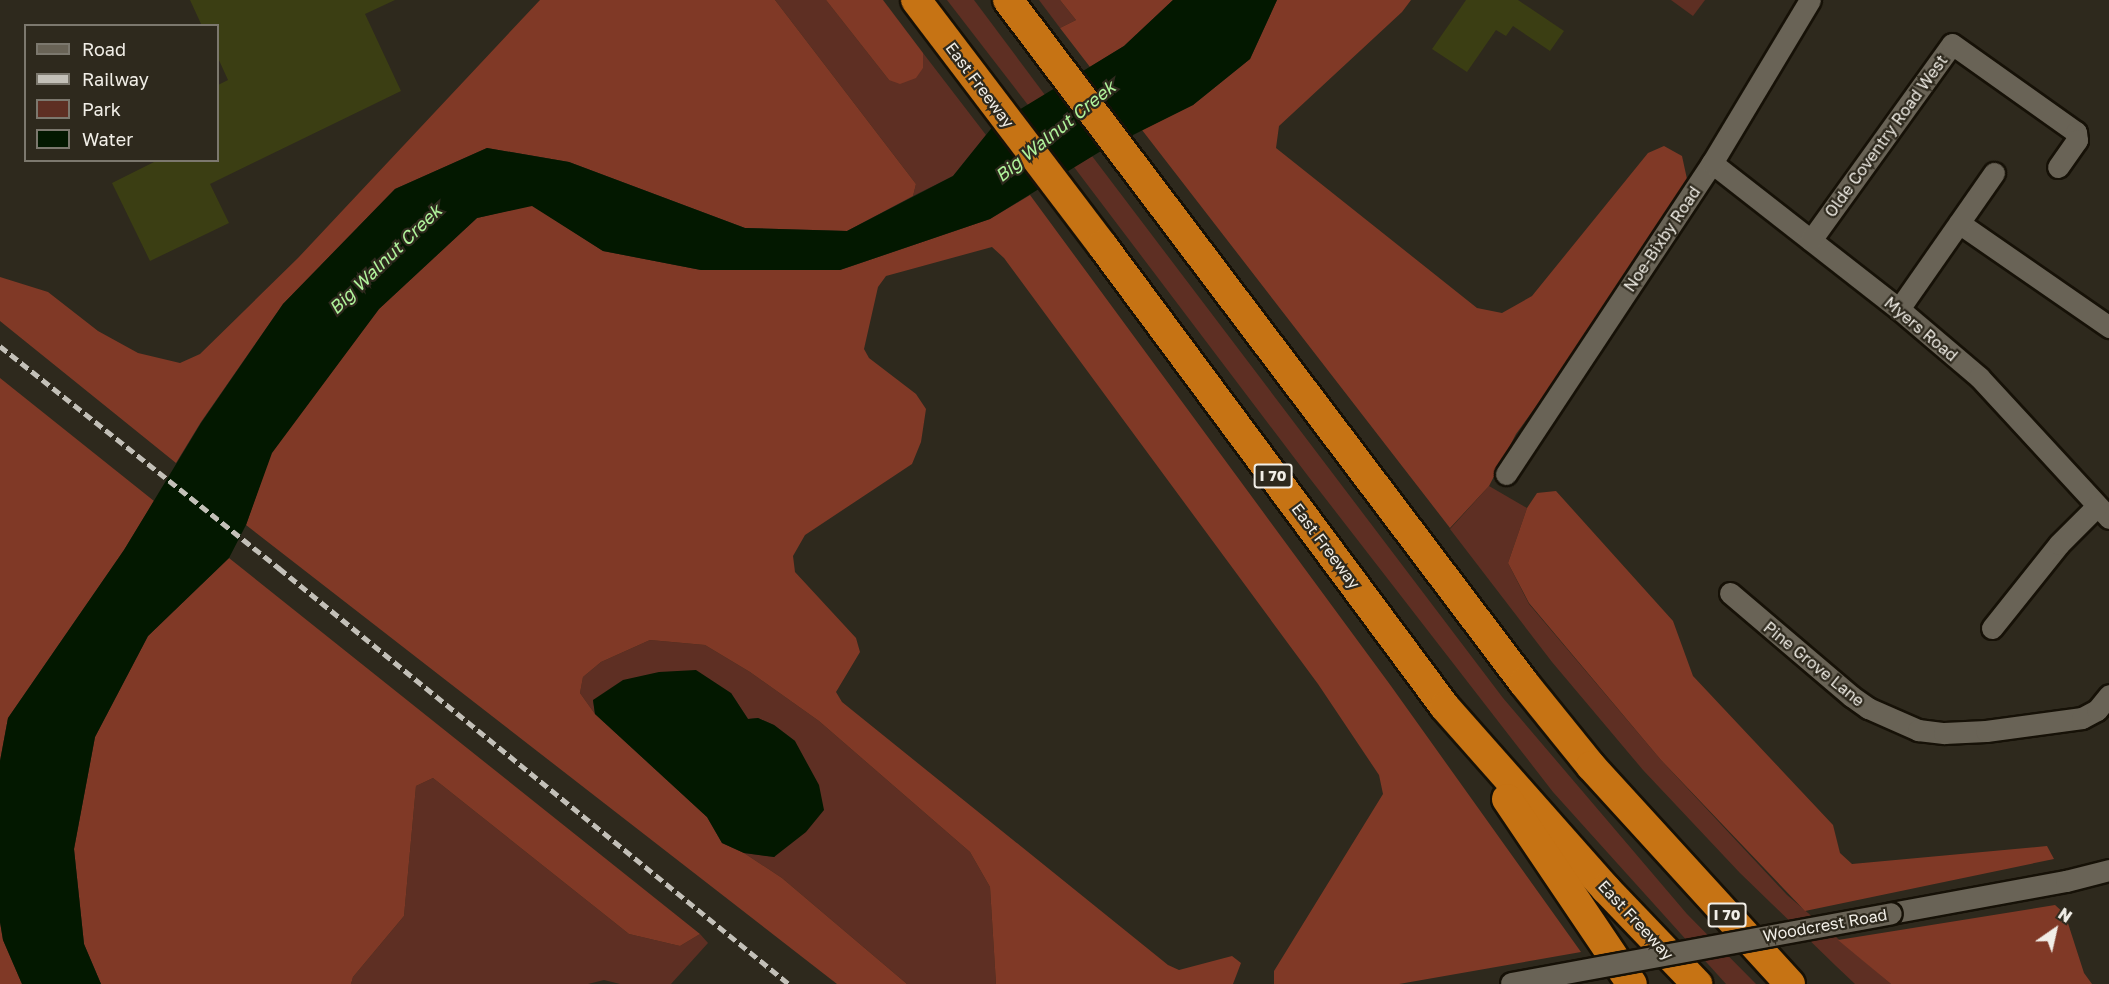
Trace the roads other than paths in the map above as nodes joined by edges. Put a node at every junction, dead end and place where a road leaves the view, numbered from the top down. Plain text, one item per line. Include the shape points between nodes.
1 (916, 0) edge
2 (1810, 0) edge
3 (1016, 10) edge
4 (1712, 163) junction
5 (2058, 167) dead end
6 (1994, 173) dead end
7 (1959, 223) junction
8 (1811, 240) junction
9 (1899, 309) junction
10 (2109, 327) edge
11 (1506, 474) dead end
12 (2103, 512) edge
13 (1730, 593) dead end
14 (1992, 628) dead end
15 (2109, 695) edge
16 (1445, 707) junction
17 (1664, 847) junction
18 (2109, 870) edge
19 (1508, 983) edge
20 (1632, 984) edge
21 (1697, 984) edge
22 (1790, 984) edge
23 (1806, 984) edge

1 - 16 highway, East Freeway / I 70
2 - 4 street, Noe-Bixby Road
3 - 17 highway, I 70 via 1524,683
4 - 8 street, Myers Road
4 - 11 street, Noe-Bixby Road
5 - 8 street, Olde Coventry Road West via 2077,140 2076,132 1952,44
6 - 7 street
7 - 9 street
7 - 10 street
8 - 9 street, Myers Road
9 - 12 street, Myers Road via 1979,377
12 - 14 street via 2059,544
13 - 15 street, Pine Grove Lane via 1851,696 1917,730 1986,731 2082,718 2097,710
16 - 20 highway
16 - 21 highway, East Freeway / I 70 via 1606,889
17 - 22 highway, I 70
17 - 23 highway
18 - 19 street, Woodcrest Road, bridge

